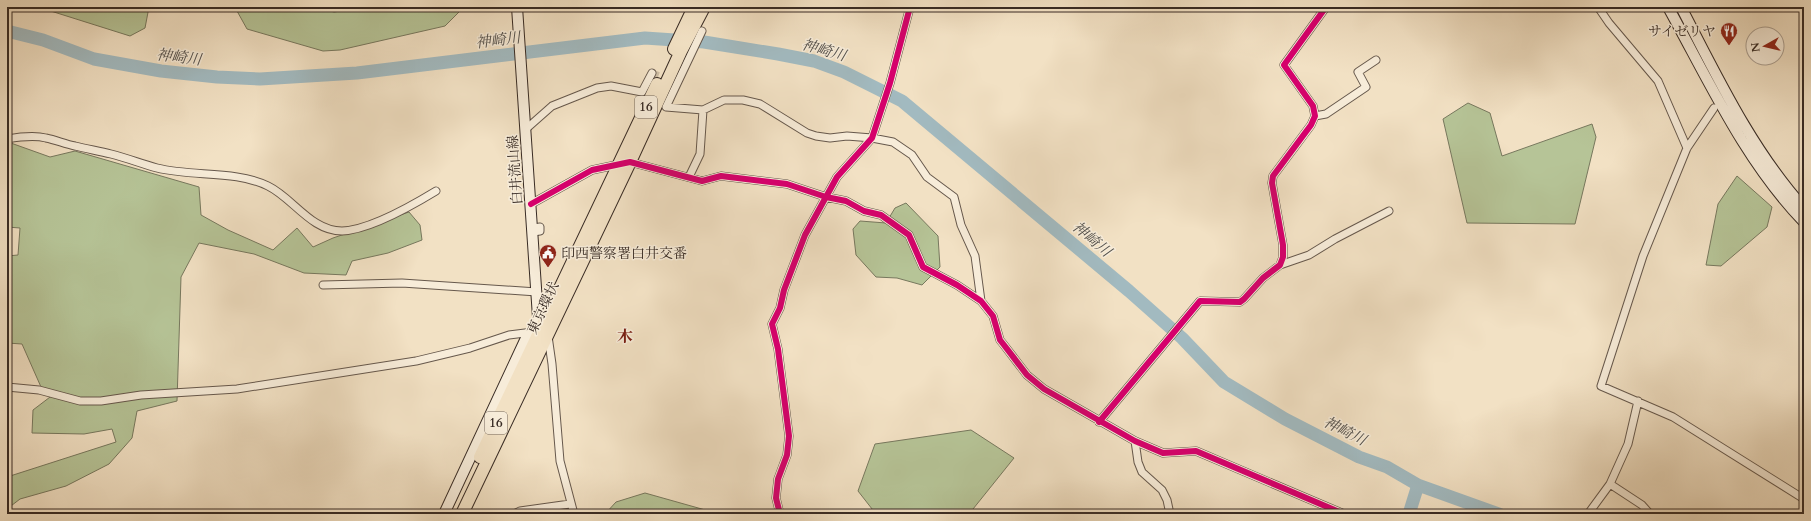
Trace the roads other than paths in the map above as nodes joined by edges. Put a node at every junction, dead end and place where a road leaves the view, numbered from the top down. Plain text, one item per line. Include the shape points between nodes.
1 (517, 7) edge
2 (694, 7) edge
3 (704, 7) edge
4 (910, 7) edge
5 (1326, 7) edge
6 (1598, 7) edge
7 (1668, 7) edge
8 (1681, 7) edge
9 (693, 29) junction
10 (682, 51) junction
11 (1376, 60) dead end
12 (652, 73) dead end
13 (1714, 108) dead end
14 (703, 110) junction
15 (1315, 116) junction
16 (526, 129) junction
17 (872, 138) junction
18 (7, 140) edge
19 (1687, 148) junction
20 (624, 163) junction
21 (689, 177) junction
22 (436, 191) dead end
23 (826, 197) junction
24 (531, 204) junction
25 (1804, 208) edge
26 (1389, 211) dead end
27 (1804, 222) edge
28 (1280, 265) junction
29 (323, 285) dead end
30 (537, 292) junction
31 (981, 301) junction
32 (543, 334) junction
33 (7, 387) edge
34 (1638, 401) junction
35 (1099, 422) junction
36 (1135, 441) junction
37 (1610, 484) junction
38 (1804, 499) edge
39 (570, 504) junction
40 (444, 514) edge
41 (452, 514) edge
42 (462, 514) edge
43 (514, 514) edge
44 (574, 514) edge
45 (780, 514) edge
46 (1170, 514) edge
47 (1344, 514) edge
48 (1588, 514) edge
49 (1650, 514) edge

1 - 16 main road, 白井流山線
2 - 9 highway, 東京環状 / 16
3 - 9 highway, 東京環状 / 16
4 - 17 street
5 - 15 street via 1284,65 1313,106
6 - 19 street via 1658,81
7 - 27 main road via 1756,164
8 - 25 main road via 1748,131 1780,179
9 - 10 highway, 東京環状 / 16
9 - 10 street
10 - 14 street via 666,108
10 - 20 highway, 東京環状 / 16
11 - 15 street via 1358,72 1366,87 1326,114
12 - 16 street via 642,92 611,86 597,88 552,106
13 - 19 street
14 - 17 street via 724,100 743,100 760,104 816,136
14 - 21 street via 700,154
15 - 28 street via 1273,176 1272,183 1284,251
16 - 24 main road, 白井流山線
17 - 23 street via 836,177
17 - 31 street via 893,142 912,155 927,177 954,197 961,225 975,256
18 - 22 street via 34,136 46,138 157,168 258,182 281,194 306,216 321,225 342,231 359,228 385,218
19 - 34 street via 1643,256 1601,386
20 - 21 street
20 - 24 street via 592,170
20 - 32 highway, 東京環状 / 16
21 - 23 street via 702,181 721,176 739,177 787,184
23 - 31 street via 881,215 909,235 923,267
23 - 45 street via 805,236 772,324 778,349 789,436 787,455 778,479 776,498
24 - 30 main road, 白井流山線
26 - 28 street via 1309,255
28 - 35 street via 1263,278 1244,299 1235,302 1200,301
29 - 30 street via 402,283
30 - 32 main road, 白井流山線
31 - 35 street via 993,316 1000,340 1027,375
32 - 33 street via 509,335 470,348 416,361 237,389 80,401 39,390
32 - 39 street via 552,364 560,461
32 - 40 main road via 526,338
32 - 41 highway, 東京環状 / 16
32 - 42 highway, 東京環状 / 16
34 - 37 street via 1628,444
34 - 38 street via 1673,417
35 - 36 street
36 - 46 street via 1142,472 1162,490
36 - 47 street via 1163,453 1196,451
37 - 48 street
37 - 49 street via 1642,505
39 - 43 street
39 - 44 street

